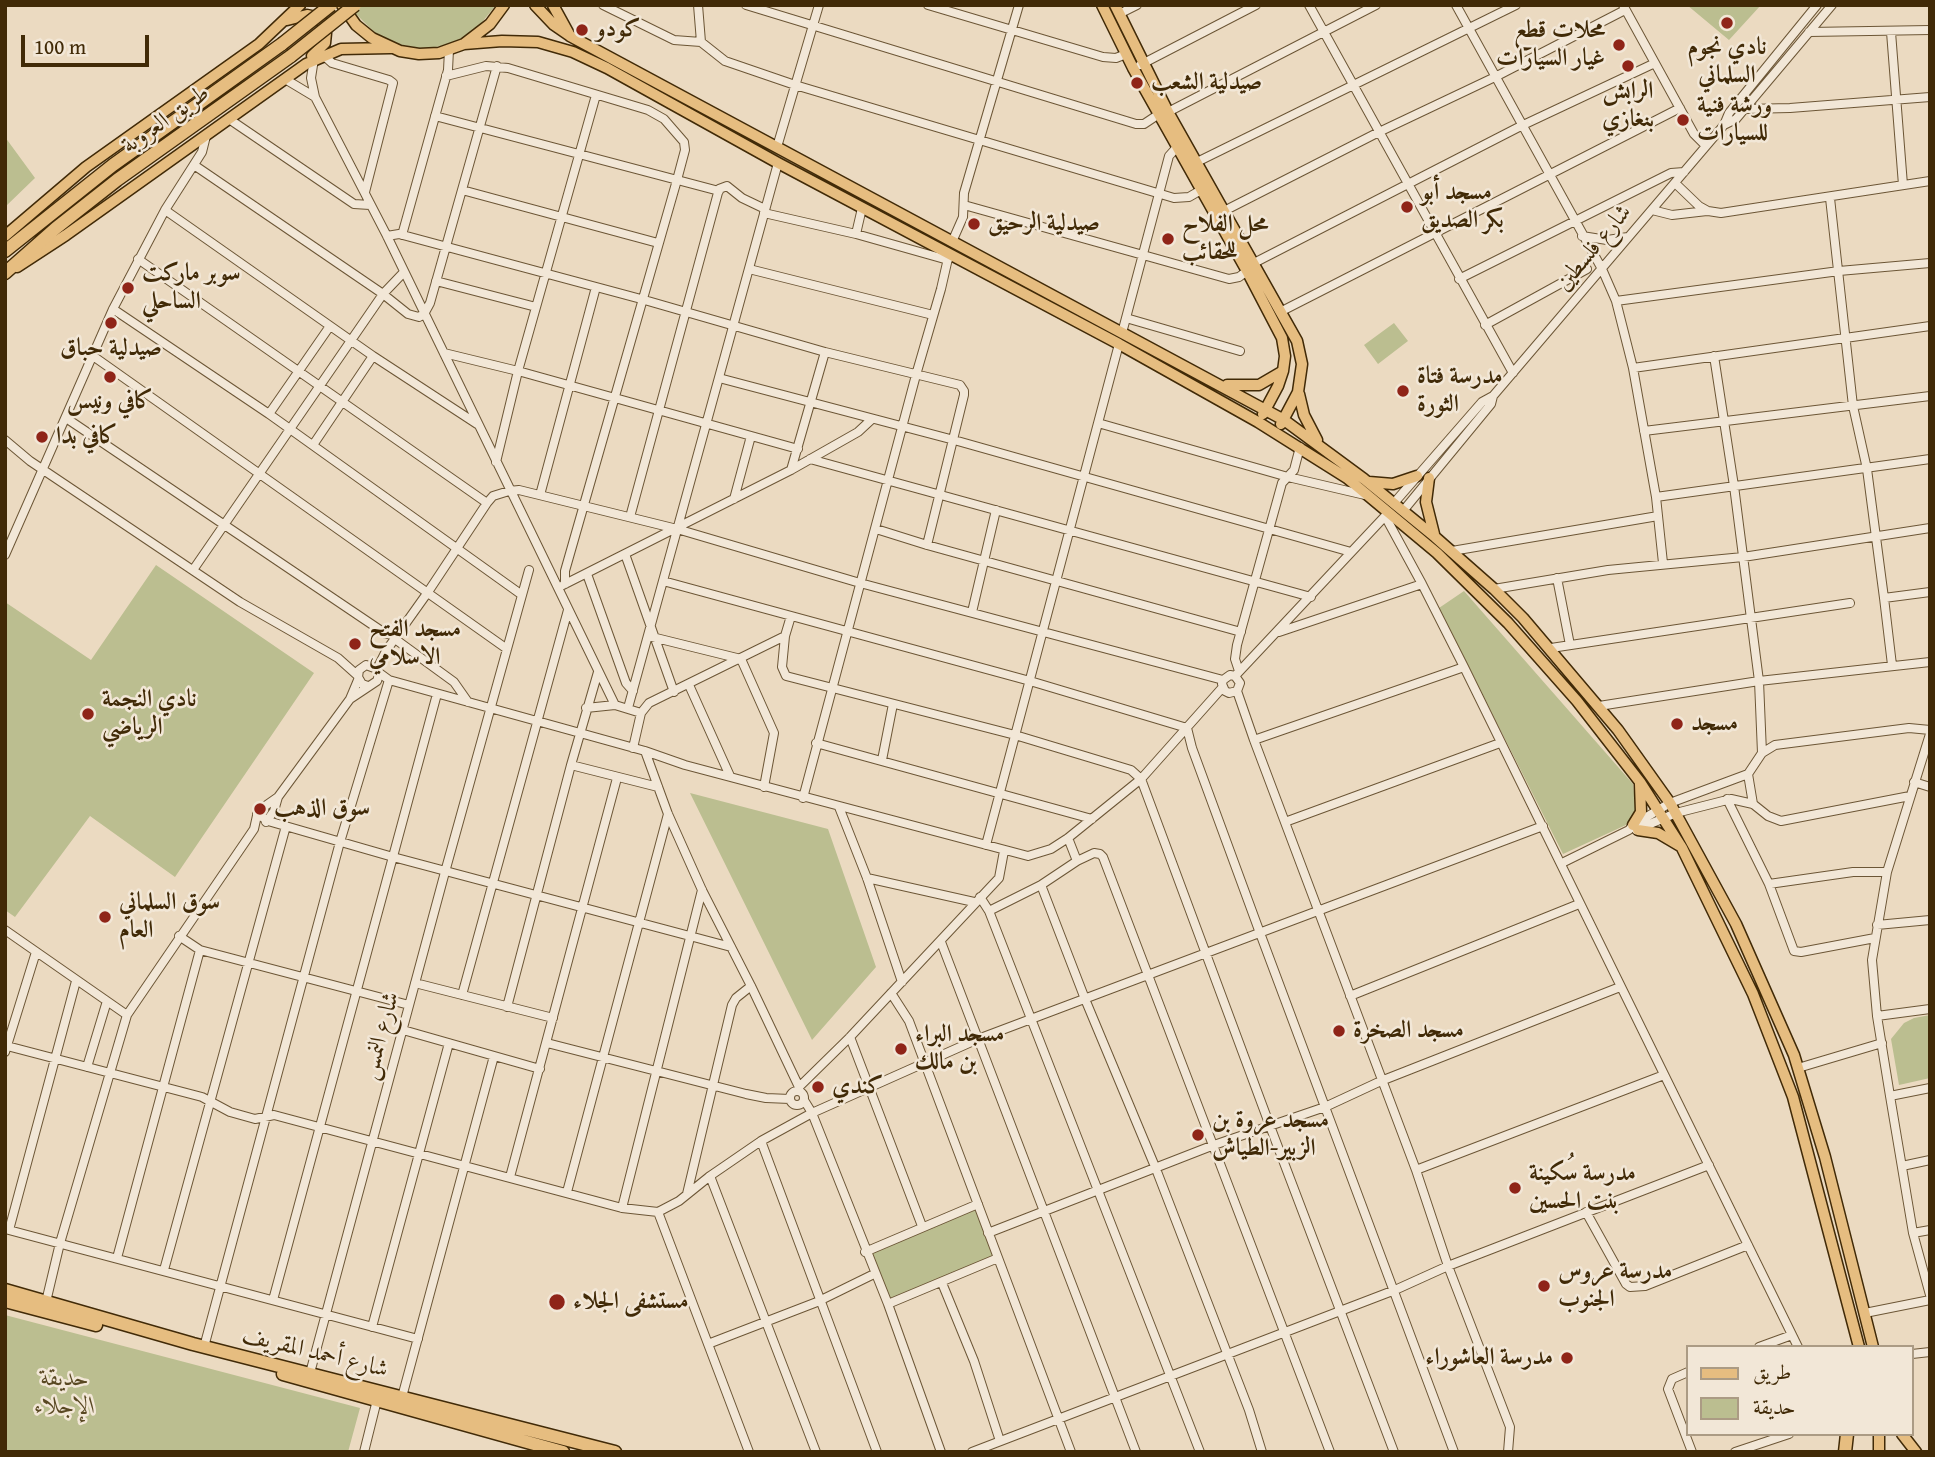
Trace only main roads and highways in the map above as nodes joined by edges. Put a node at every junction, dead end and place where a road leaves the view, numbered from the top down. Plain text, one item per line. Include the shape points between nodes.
1 (300, 5) edge
2 (331, 5) edge
3 (342, 5) edge
4 (355, 5) edge
5 (504, 5) edge
6 (535, 5) edge
7 (553, 5) edge
8 (1102, 5) edge
9 (1117, 9) edge
10 (286, 21) junction
11 (570, 36) junction
12 (464, 44) junction
13 (390, 48) junction
14 (314, 59) junction
15 (1138, 65) junction
16 (1164, 113) junction
17 (1220, 213) junction
18 (5, 236) edge
19 (5, 251) edge
20 (1250, 267) junction
21 (5, 273) edge
22 (1120, 338) junction
23 (1283, 370) junction
24 (1221, 385) junction
25 (1298, 392) junction
26 (1265, 409) junction
27 (1284, 420) junction
28 (1258, 422) junction
29 (1275, 432) junction
30 (1321, 446) junction
31 (1417, 476) road end
32 (1429, 478) road end
33 (1367, 481) junction
34 (1393, 511) junction
35 (1435, 537) junction
36 (1640, 782) junction
37 (1682, 848) junction
38 (5, 1290) edge
39 (5, 1301) edge
40 (45, 1306) junction
41 (1859, 1345) edge
42 (1873, 1345) edge
43 (502, 1429) junction
44 (1904, 1436) edge
45 (563, 1452) edge
46 (615, 1452) edge
47 (1916, 1452) edge

1 - 10 main road
2 - 19 highway, طريق العروبة, bridge via 103,172
3 - 13 main road via 363,32
4 - 21 highway, طريق العروبة, bridge via 117,180
5 - 12 main road via 490,24
6 - 11 main road
7 - 11 main road
8 - 15 main road via 1126,54
9 - 15 main road
10 - 14 main road via 302,15 320,20 325,28 324,43
10 - 18 main road via 86,167
11 - 22 main road
12 - 13 main road via 419,54
12 - 22 main road via 526,41 573,51 948,257
13 - 14 main road via 351,47
14 - 21 main road via 46,250
15 - 16 main road
16 - 17 main road via 1197,162
16 - 17 main road via 1201,190
17 - 20 main road
20 - 23 main road via 1282,338
20 - 25 main road via 1300,352
22 - 24 main road
22 - 28 main road
23 - 24 main road via 1259,385
23 - 26 main road
24 - 26 main road
25 - 27 main road
25 - 30 main road via 1308,426
26 - 27 main road
26 - 28 main road
27 - 29 main road
27 - 30 main road
28 - 29 main road
29 - 34 main road
30 - 33 main road
31 - 33 main road via 1392,484
32 - 35 main road via 1426,502
33 - 34 main road
34 - 35 main road
34 - 36 main road via 1508,623
35 - 42 main road via 1494,589 1599,706 1673,808 1737,924 1798,1069
36 - 37 main road
36 - 37 main road via 1642,805 1633,828 1658,833
37 - 41 main road via 1749,985 1793,1097
38 - 40 highway, شارع أحمد المقريف
39 - 40 highway, شارع أحمد المقريف
40 - 43 highway, شارع أحمد المقريف via 377,1399
40 - 43 highway, شارع أحمد المقريف via 402,1397
43 - 45 highway, شارع أحمد المقريف
43 - 46 highway, شارع أحمد المقريف
44 - 47 main road

